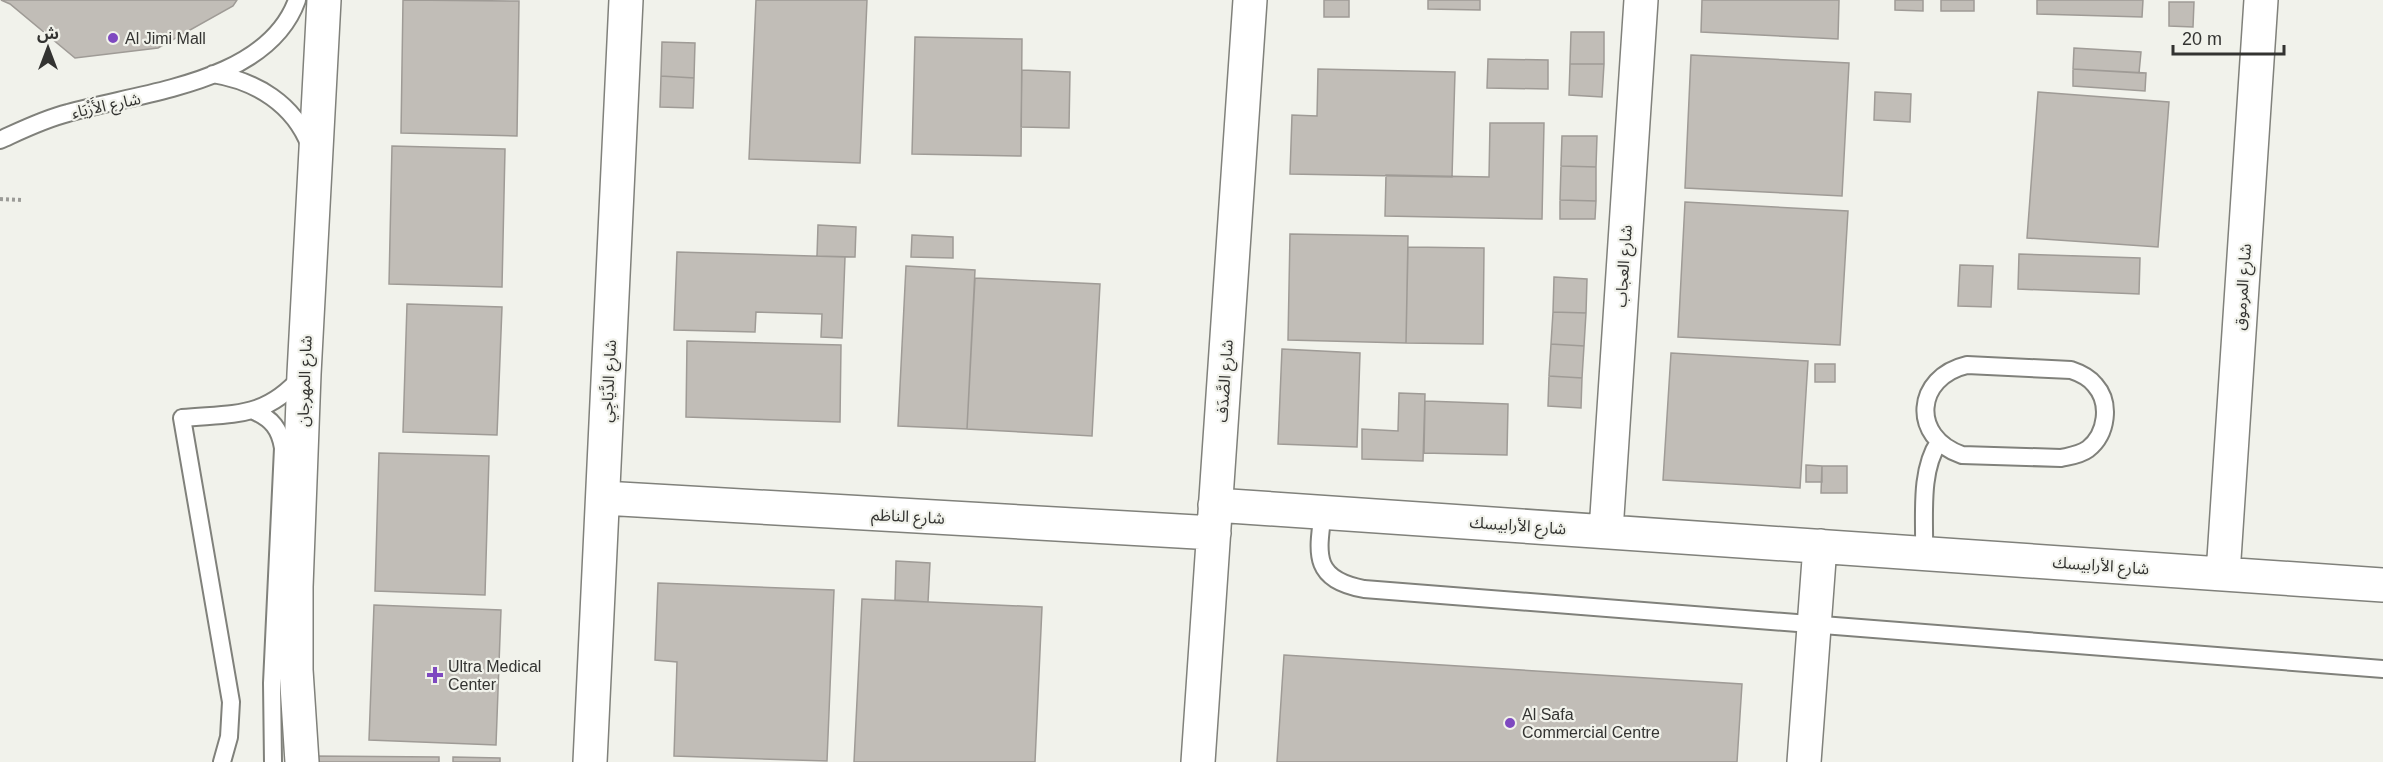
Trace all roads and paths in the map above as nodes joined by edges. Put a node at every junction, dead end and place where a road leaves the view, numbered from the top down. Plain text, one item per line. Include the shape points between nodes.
1 (297, 0) edge
2 (324, 0) edge
3 (626, 0) edge
4 (1250, 0) edge
5 (1641, 0) edge
6 (2261, 0) edge
7 (212, 73) junction
8 (0, 140) edge
9 (315, 158) junction
10 (0, 199) edge
11 (23, 200) dead end
12 (304, 374) junction
13 (254, 411) junction
14 (1939, 442) junction
15 (603, 498) junction
16 (1323, 512) junction
17 (1215, 519) junction
18 (1606, 531) junction
19 (1820, 546) junction
20 (1924, 553) junction
21 (2223, 574) junction
22 (2383, 585) edge
23 (1814, 625) junction
24 (2383, 669) edge
25 (222, 762) edge
26 (273, 762) edge
27 (302, 762) edge
28 (591, 762) edge
29 (1198, 762) edge
30 (1804, 762) edge

1 - 7 lane, شارع الأَزْيَاء via 280,29 261,48 238,64
2 - 9 street, شارع المهرجان
3 - 15 street, شارع الدَّيَاجِي
4 - 17 street, شارع الصَّدَف
5 - 18 street, شارع العجاب
6 - 21 street, شارع المرموق
7 - 8 lane, شارع الأَزْيَاء via 150,95 48,119
7 - 9 lane via 257,87 277,100 307,136
9 - 12 street, شارع المهرجان
10 - 11 path
12 - 13 lane via 281,396
12 - 27 street, شارع المهرجان via 296,658
13 - 25 lane via 182,418 231,702 229,737
13 - 26 lane via 275,425 283,448 272,683
14 - 14 lane via 1962,454 2061,458 2076,455 2098,437 2104,424 2102,396 2095,384 2071,370 1967,365 1952,368 1929,390 1926,406 1930,432
14 - 20 lane via 1926,472
15 - 17 street, شارع الناظم
15 - 28 street, شارع الدَّيَاجِي
16 - 17 street, شارع الأرابيسك
16 - 18 street, شارع الأرابيسك
16 - 23 lane via 1318,547 1322,563 1342,585 1364,590
17 - 29 street, شارع الصَّدَف
18 - 19 street, شارع الأرابيسك
19 - 20 street, شارع الأرابيسك
19 - 23 street
20 - 21 street, شارع الأرابيسك
21 - 22 street, شارع الأرابيسك
23 - 24 lane
23 - 30 street

